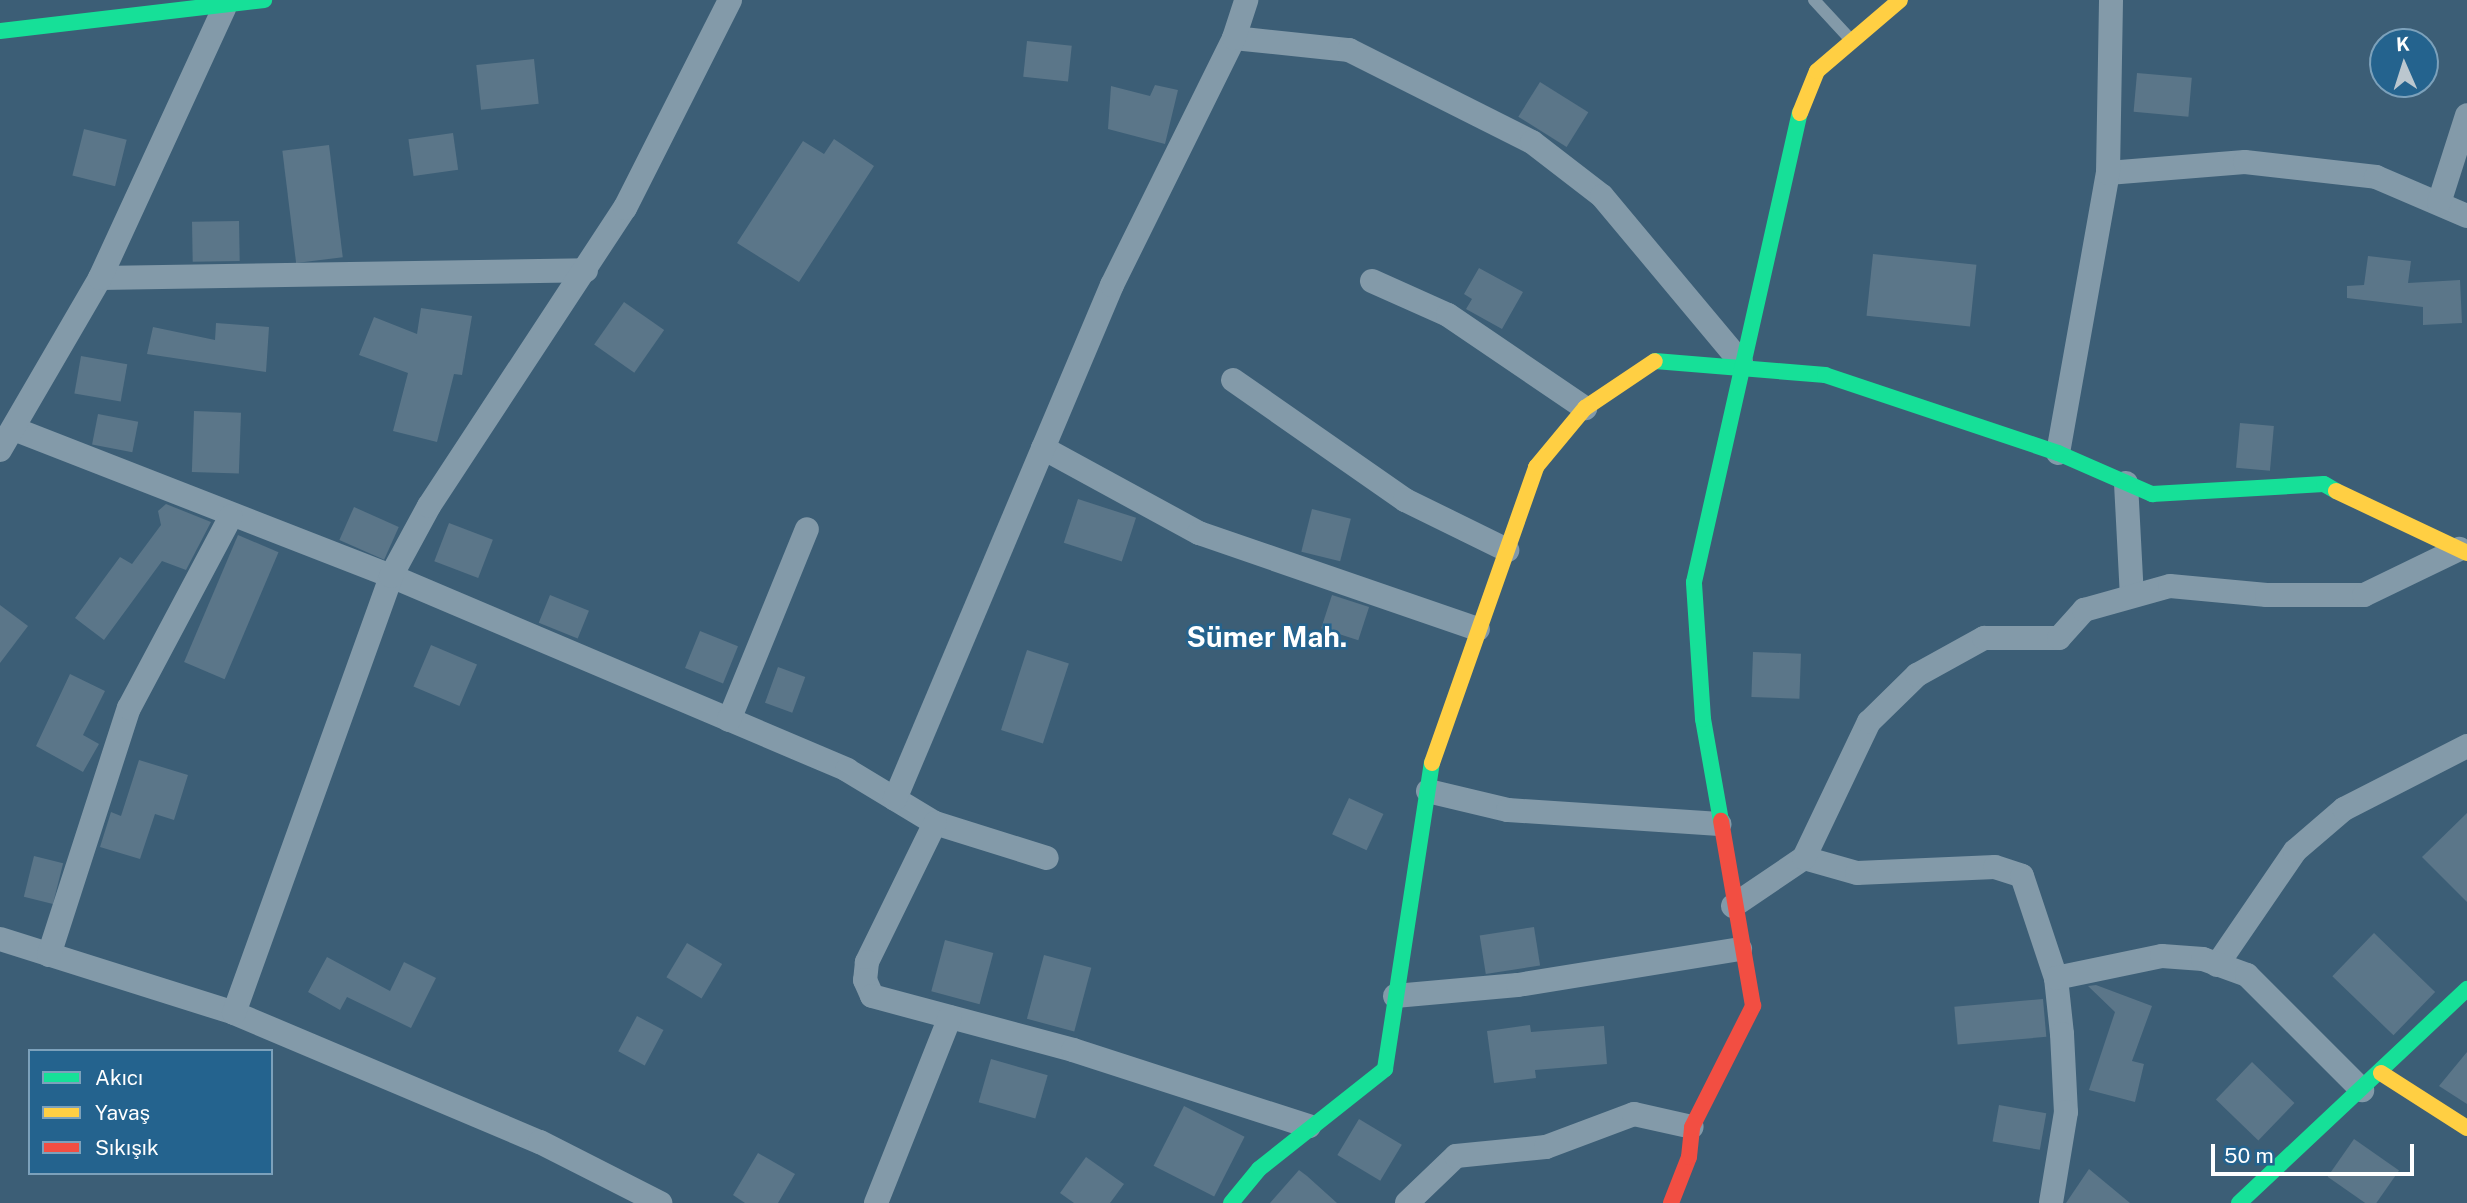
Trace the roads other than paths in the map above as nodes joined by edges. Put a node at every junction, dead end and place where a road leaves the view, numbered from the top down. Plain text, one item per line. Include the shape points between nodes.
1 (264, 0) edge
2 (730, 0) edge
3 (1246, 0) edge
4 (1814, 0) edge
5 (1900, 0) edge
6 (2111, 0) edge
7 (224, 8) junction
8 (0, 31) edge
9 (1234, 37) junction
10 (1851, 41) junction
11 (2467, 115) edge
12 (2108, 173) junction
13 (2439, 203) junction
14 (2467, 216) edge
15 (586, 270) junction
16 (100, 278) junction
17 (1372, 281) dead end
18 (1741, 362) junction
19 (1233, 380) dead end
20 (1585, 408) junction
21 (14, 429) junction
22 (1043, 448) junction
23 (0, 450) edge
24 (2058, 453) junction
25 (2126, 483) junction
26 (231, 516) junction
27 (807, 529) dead end
28 (1507, 550) junction
29 (2463, 551) edge
30 (391, 576) junction
31 (2132, 596) junction
32 (1478, 629) junction
33 (729, 720) junction
34 (2467, 746) edge
35 (1428, 790) junction
36 (895, 799) junction
37 (934, 823) junction
38 (1720, 824) junction
39 (1047, 858) dead end
40 (1804, 858) junction
41 (1733, 906) junction
42 (0, 939) edge
43 (1740, 949) junction
44 (49, 955) junction
45 (2217, 965) junction
46 (2056, 978) junction
47 (2467, 989) edge
48 (1395, 996) junction
49 (234, 1013) junction
50 (950, 1017) junction
51 (2381, 1073) junction
52 (2362, 1090) junction
53 (1309, 1126) junction
54 (1692, 1127) junction
55 (2467, 1128) edge
56 (660, 1203) edge
57 (876, 1203) edge
58 (1231, 1203) edge
59 (1407, 1203) edge
60 (1671, 1203) edge
61 (2051, 1203) edge
62 (2239, 1203) edge

1 - 7 main road
2 - 15 street via 625,208
3 - 9 street
4 - 10 lane
5 - 10 main road
6 - 12 street
7 - 8 main road
7 - 16 street
9 - 18 street via 1349,50 1532,142 1602,196
9 - 22 street via 1112,285
10 - 18 main road via 1817,71 1796,123
11 - 13 street
12 - 13 street via 2245,162 2376,177
12 - 24 street
13 - 14 street
15 - 16 street
15 - 30 street via 429,506
16 - 21 street
17 - 20 street via 1448,316
18 - 20 main road via 1657,359
18 - 24 main road via 1825,375
18 - 38 main road via 1718,493 1694,582 1703,719
19 - 28 street via 1405,500
20 - 28 main road via 1536,467
21 - 23 street
21 - 26 street
22 - 32 street via 1199,533
22 - 36 street
24 - 25 main road
25 - 29 main road via 2152,494 2324,484
25 - 31 street
26 - 30 street
26 - 44 street via 128,708
27 - 33 street
28 - 32 main road
29 - 31 street via 2364,595 2267,596 2170,586
30 - 33 street
30 - 49 street
31 - 40 street via 2084,610 2059,638 1984,638 1917,674 1868,722
32 - 35 main road
33 - 36 street via 847,770
34 - 45 street via 2344,809 2295,851
35 - 38 street via 1508,810
35 - 48 main road
36 - 37 street
37 - 39 street
37 - 50 street via 867,962 865,980 872,996
38 - 41 main road
40 - 41 street
40 - 46 street via 1857,873 1995,867 2022,876
41 - 43 main road
42 - 44 street
43 - 48 street via 1518,985
43 - 54 main road via 1753,1006
44 - 49 street
45 - 46 street via 2162,956
45 - 52 street via 2247,975
46 - 61 street via 2066,1112
47 - 51 main road
48 - 53 main road via 1385,1069
49 - 56 street via 540,1142
50 - 53 street
50 - 57 street
51 - 52 main road
51 - 55 main road
52 - 62 main road via 2296,1143
53 - 58 main road
54 - 59 street via 1634,1114 1546,1147 1456,1156
54 - 60 main road via 1689,1157

